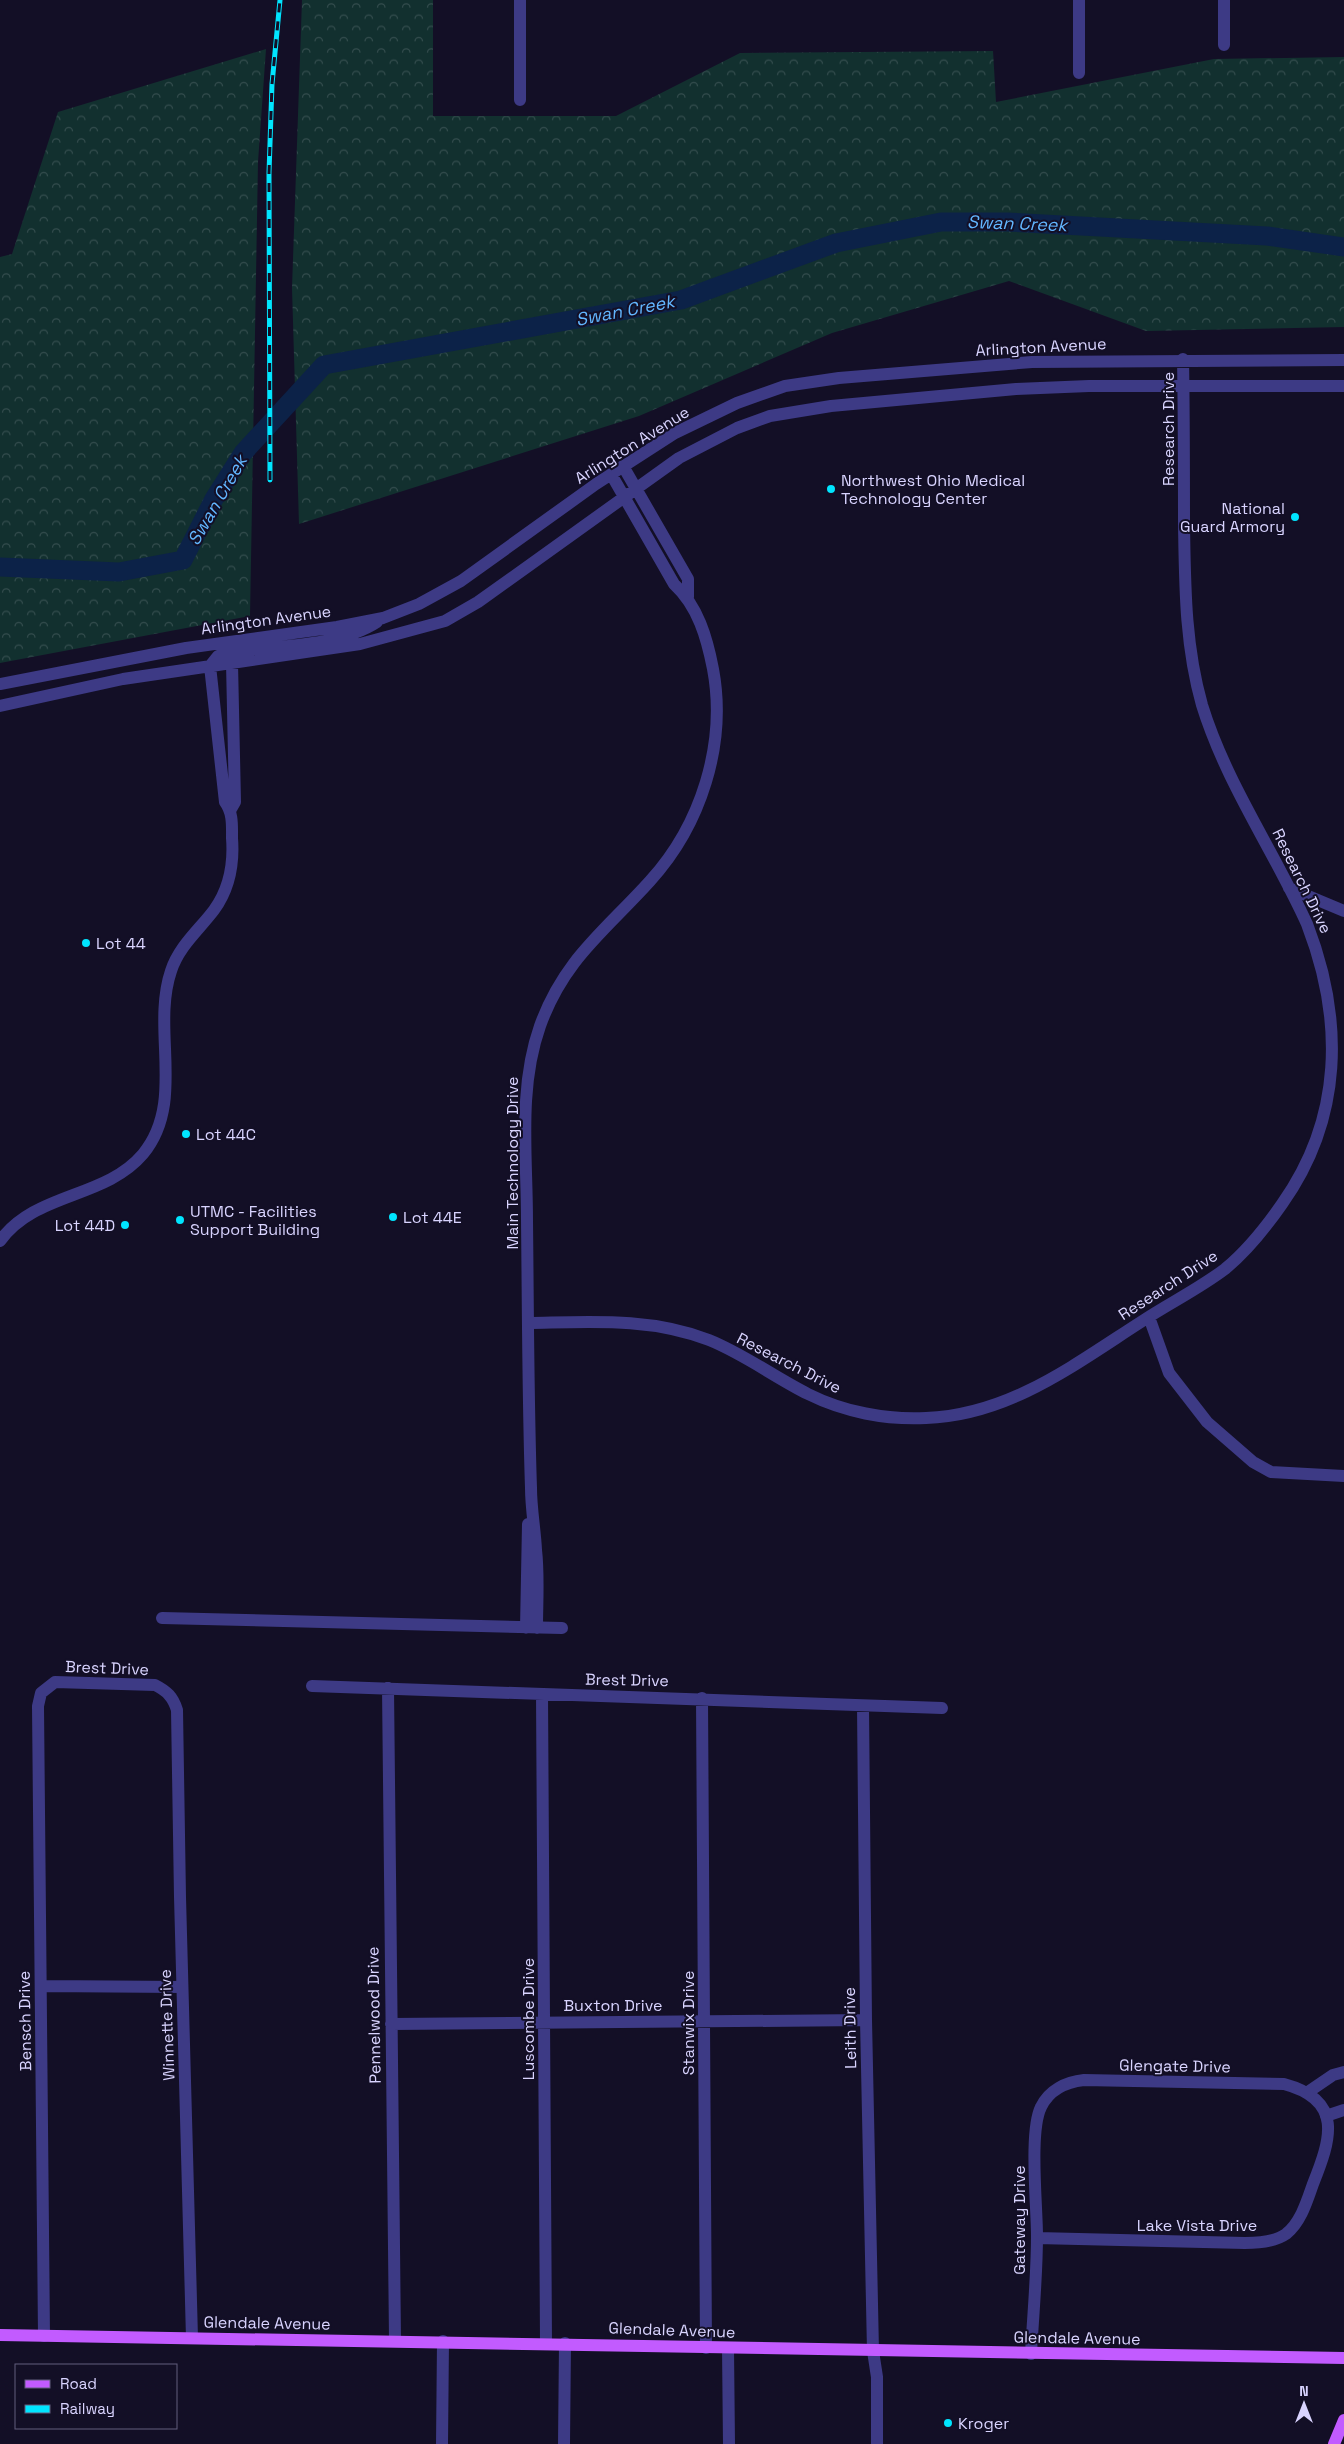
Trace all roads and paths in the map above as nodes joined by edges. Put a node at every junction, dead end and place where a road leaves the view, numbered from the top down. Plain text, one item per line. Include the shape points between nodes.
1 (520, 0) edge
2 (1079, 0) edge
3 (1224, 0) edge
4 (1224, 45) dead end
5 (1079, 73) dead end
6 (520, 100) dead end
7 (1184, 359) junction
8 (1344, 360) edge
9 (1340, 385) edge
10 (1184, 386) junction
11 (623, 466) junction
12 (611, 474) junction
13 (636, 488) junction
14 (624, 496) junction
15 (688, 597) junction
16 (383, 618) junction
17 (232, 663) junction
18 (210, 666) junction
19 (0, 684) edge
20 (0, 706) edge
21 (231, 809) junction
22 (1289, 888) junction
23 (1344, 911) edge
24 (0, 1241) edge
25 (1149, 1317) junction
26 (528, 1322) junction
27 (1344, 1476) edge
28 (162, 1618) dead end
29 (532, 1628) junction
30 (562, 1628) dead end
31 (312, 1686) dead end
32 (388, 1688) junction
33 (542, 1694) junction
34 (702, 1698) junction
35 (38, 1706) joint
36 (864, 1706) junction
37 (942, 1708) dead end
38 (177, 1710) joint
39 (40, 1986) junction
40 (182, 1987) junction
41 (866, 2020) junction
42 (545, 2021) junction
43 (703, 2022) junction
44 (390, 2024) junction
45 (1344, 2072) edge
46 (1303, 2090) junction
47 (1052, 2092) joint
48 (1344, 2110) edge
49 (1326, 2116) junction
50 (1037, 2238) junction
51 (0, 2335) edge
52 (44, 2336) junction
53 (192, 2338) junction
54 (394, 2340) junction
55 (443, 2341) junction
56 (546, 2343) junction
57 (565, 2343) junction
58 (706, 2348) junction
59 (728, 2348) junction
60 (873, 2351) junction
61 (1031, 2354) junction
62 (1344, 2358) edge
63 (1344, 2420) edge
64 (442, 2444) edge
65 (564, 2444) edge
66 (729, 2444) edge
67 (877, 2444) edge
68 (1334, 2444) edge

1 - 6 street
2 - 5 street
3 - 4 street
7 - 8 street, Arlington Avenue
7 - 10 street, Research Drive
7 - 11 street, Arlington Avenue via 1032,362 839,378 785,386 737,404 675,434
9 - 10 street
10 - 13 street via 1016,389 799,410 770,416 708,442
10 - 22 street, Research Drive via 1185,610 1194,673 1220,752
11 - 12 street, Arlington Avenue
11 - 13 street, Main Technology Drive
12 - 14 street, Main Technology Drive
12 - 16 street, Arlington Avenue via 461,581 419,604
13 - 14 street
13 - 15 street, Main Technology Drive via 688,579
14 - 15 street, Main Technology Drive via 674,584
14 - 17 street via 478,602 445,621 360,644
15 - 26 street, Main Technology Drive via 706,638 715,680 717,719 712,758 701,797 674,851 650,882 578,956 556,989 540,1027 530,1063 526,1098
16 - 18 street via 348,637 228,652 218,656
16 - 19 street, Arlington Avenue via 337,628 167,651
17 - 18 street
17 - 21 street via 235,802
18 - 20 street via 123,679
18 - 21 street via 225,802
21 - 24 street via 233,854 228,882 215,909 182,949 168,982 165,1096 160,1124 153,1140 137,1161 121,1174 36,1210 17,1222
22 - 23 street
22 - 25 street, Research Drive via 1322,960 1330,993 1334,1027 1332,1085 1319,1138 1297,1184 1267,1227 1224,1269
25 - 26 street, Research Drive via 1022,1396 965,1414 909,1419 869,1414 829,1403 709,1340 672,1329 616,1322
25 - 27 street via 1169,1373 1207,1422 1253,1462 1271,1472
26 - 29 street, Main Technology Drive via 531,1492 526,1554
28 - 29 street
29 - 30 street
31 - 32 street, Brest Drive
32 - 33 street, Brest Drive
32 - 44 street, Pennelwood Drive
33 - 34 street, Brest Drive
33 - 42 street, Luscombe Drive
34 - 36 street, Brest Drive
34 - 43 street, Stanwix Drive
35 - 38 street, Brest Drive via 41,1693 55,1682 145,1684 165,1690
35 - 39 street, Bensch Drive
36 - 37 street, Brest Drive
36 - 41 street, Leith Drive
38 - 40 street, Winnette Drive
39 - 40 street
39 - 52 street, Bensch Drive
40 - 53 street, Winnette Drive
41 - 43 street, Buxton Drive
41 - 60 street, Leith Drive
42 - 43 street, Buxton Drive
42 - 44 street, Buxton Drive
42 - 56 street, Luscombe Drive
43 - 58 street, Stanwix Drive
44 - 54 street, Pennelwood Drive
45 - 46 street
46 - 47 street, Glengate Drive via 1284,2084 1084,2080
46 - 49 street, Lake Vista Drive via 1316,2099
47 - 50 street, Gateway Drive via 1036,2120
48 - 49 street
49 - 50 street, Lake Vista Drive via 1330,2126 1328,2143 1302,2213 1291,2229 1276,2239 1246,2243
50 - 61 street, Gateway Drive
51 - 52 main road, Glendale Avenue
52 - 53 main road, Glendale Avenue
53 - 54 main road, Glendale Avenue
54 - 55 main road, Glendale Avenue
55 - 56 main road, Glendale Avenue
55 - 64 street
56 - 57 main road, Glendale Avenue
57 - 58 main road, Glendale Avenue
57 - 65 street
58 - 59 main road, Glendale Avenue
59 - 60 main road, Glendale Avenue
59 - 66 street
60 - 61 main road, Glendale Avenue
60 - 67 street, Leith Drive via 877,2377
61 - 62 main road, Glendale Avenue
63 - 68 main road

